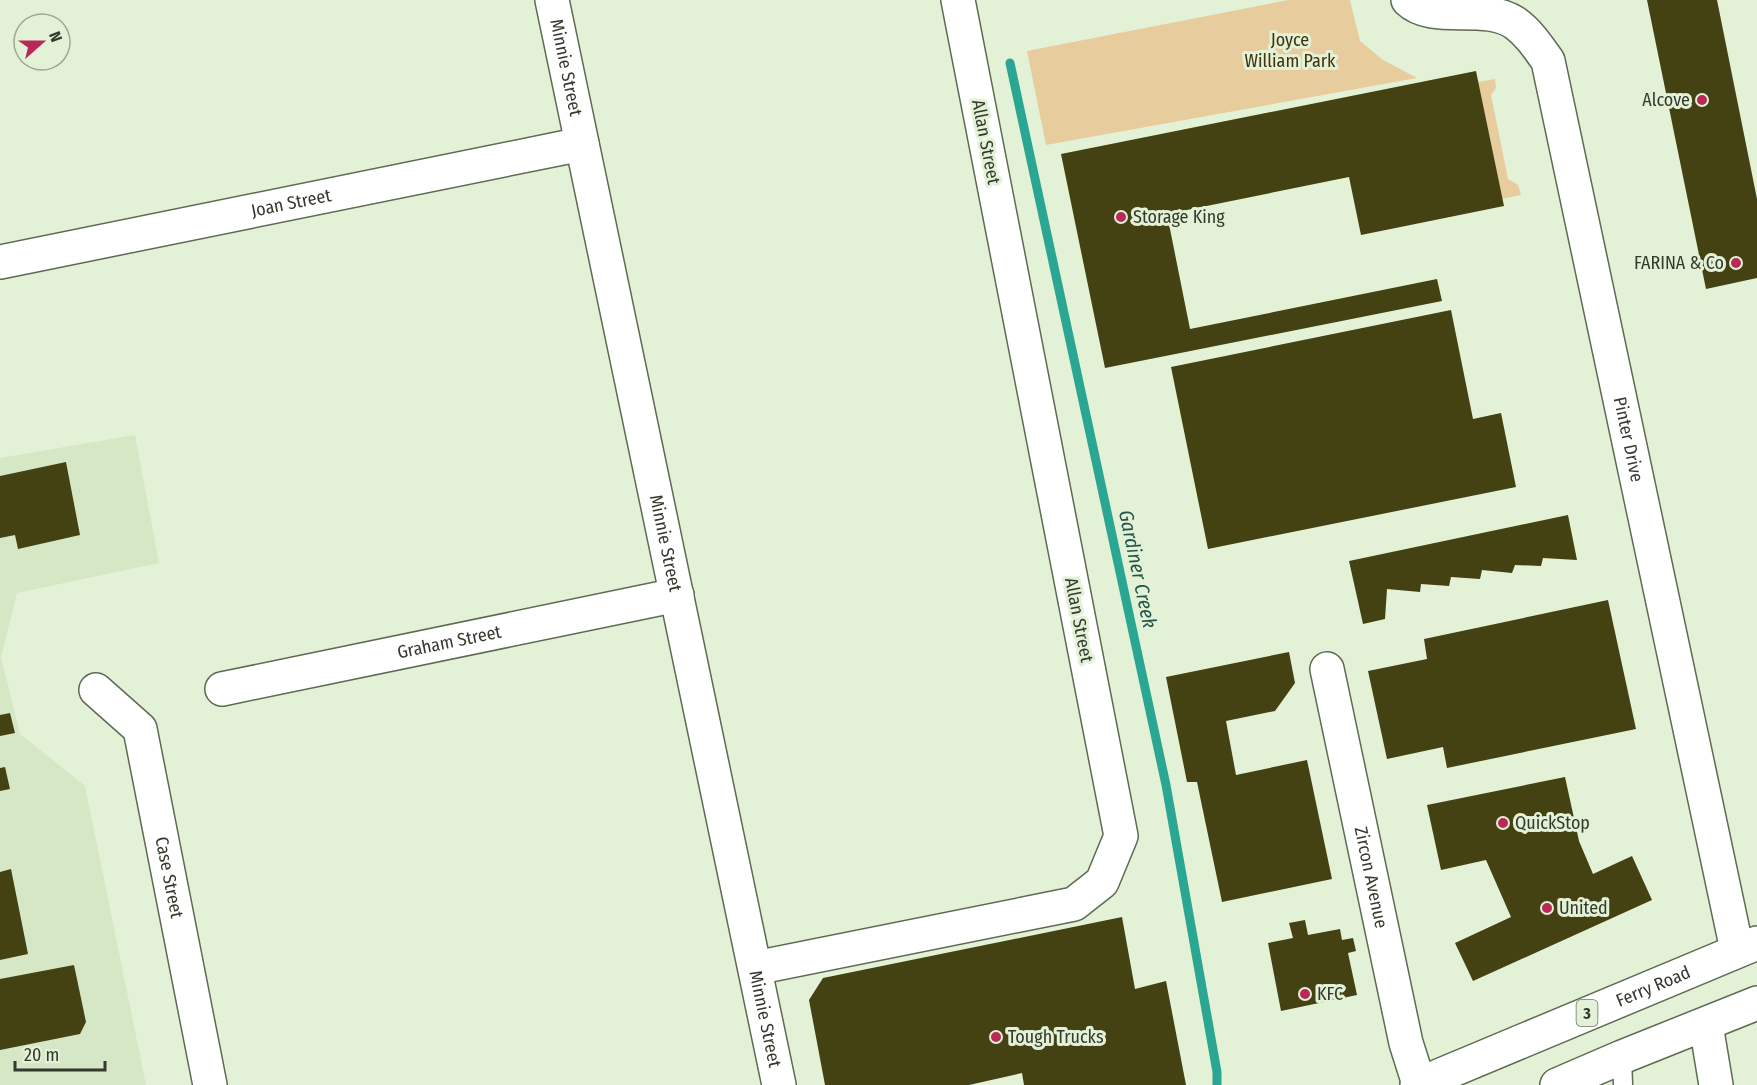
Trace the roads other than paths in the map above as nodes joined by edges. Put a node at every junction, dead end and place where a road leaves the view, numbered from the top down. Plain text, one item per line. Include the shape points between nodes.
1 (552, 0) edge
2 (958, 0) edge
3 (1420, 5) edge
4 (582, 144) junction
5 (0, 262) edge
6 (677, 595) junction
7 (1327, 669) dead end
8 (222, 689) dead end
9 (96, 690) dead end
10 (1747, 946) edge
11 (755, 968) junction
12 (1757, 1003) edge
13 (1706, 1025) junction
14 (1623, 1071) edge
15 (1418, 1084) edge
16 (210, 1085) edge
17 (779, 1085) edge
18 (1557, 1085) edge
19 (1716, 1085) edge

1 - 4 street, Minnie Street
2 - 11 street, Allan Street via 1120,836 1102,882 1074,904
3 - 10 street, Pinter Drive via 1490,14 1513,22 1531,36 1548,61
4 - 5 street, Joan Street
4 - 6 street, Minnie Street
6 - 8 street, Graham Street
6 - 11 street, Minnie Street
7 - 15 street, Zircon Avenue
9 - 16 street, Case Street via 140,729
10 - 15 street, Ferry Road / 3
11 - 17 street, Minnie Street
12 - 13 street
13 - 14 street
13 - 19 street
14 - 18 street

